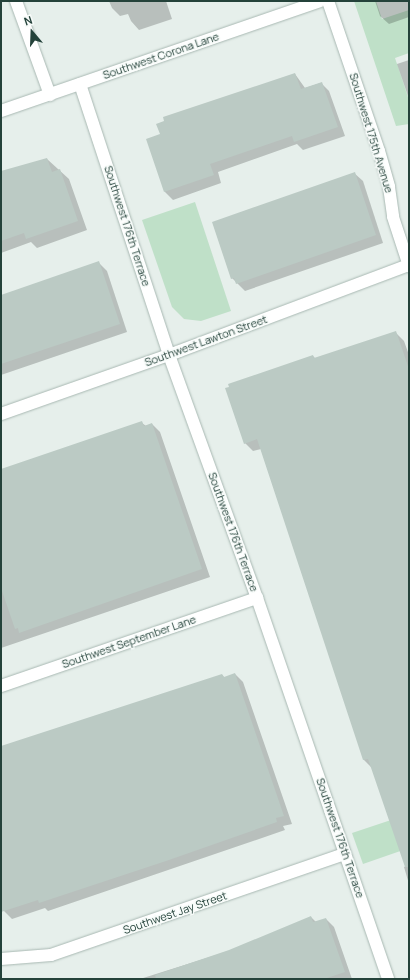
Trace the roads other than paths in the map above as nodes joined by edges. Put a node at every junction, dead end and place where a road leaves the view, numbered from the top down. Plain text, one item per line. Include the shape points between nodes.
1 (16, 1) edge
2 (320, 1) edge
3 (328, 1) edge
4 (80, 84) junction
5 (50, 95) junction
6 (1, 111) edge
7 (409, 265) edge
8 (169, 355) junction
9 (1, 414) edge
10 (257, 598) junction
11 (1, 686) edge
12 (345, 854) junction
13 (1, 959) edge
14 (388, 979) edge

1 - 5 street
2 - 4 street, Southwest Corona Lane
3 - 7 street, Southwest 175th Avenue via 379,151 389,187 393,217
4 - 5 street, Southwest Corona Lane
4 - 8 street, Southwest 176th Terrace
5 - 6 street, Southwest Corona Lane
7 - 8 street, Southwest Lawton Street
8 - 9 street, Southwest Lawton Street
8 - 10 street, Southwest 176th Terrace
10 - 11 street, Southwest September Lane
10 - 12 street, Southwest 176th Terrace
12 - 13 street, Southwest Jay Street via 51,955
12 - 14 street, Southwest 176th Terrace

